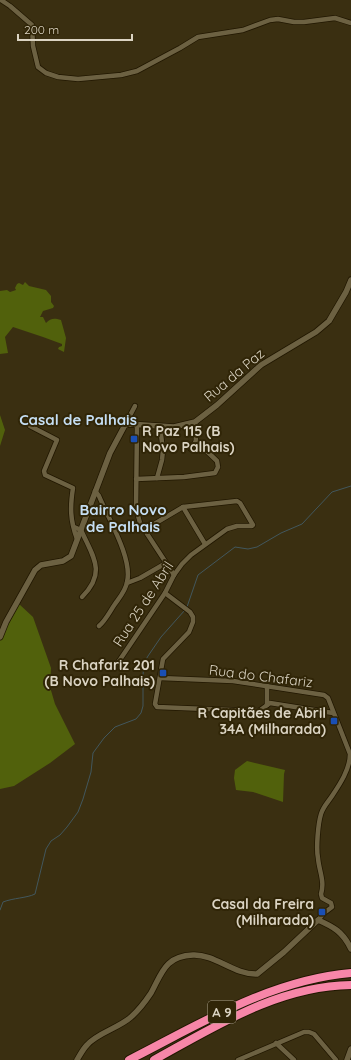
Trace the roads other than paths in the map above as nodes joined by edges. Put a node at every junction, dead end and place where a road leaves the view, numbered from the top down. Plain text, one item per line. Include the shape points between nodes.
1 (1, 0) edge
2 (351, 23) edge
3 (351, 281) edge
4 (135, 406) dead end
5 (195, 422) junction
6 (125, 425) junction
7 (30, 426) dead end
8 (137, 426) junction
9 (160, 427) junction
10 (196, 441) junction
11 (191, 450) dead end
12 (157, 478) junction
13 (136, 479) junction
14 (95, 492) junction
15 (183, 507) junction
16 (74, 527) junction
17 (81, 530) junction
18 (144, 530) junction
19 (77, 538) junction
20 (205, 544) junction
21 (166, 563) junction
22 (128, 570) junction
23 (174, 575) junction
24 (136, 579) junction
25 (127, 583) junction
26 (164, 593) junction
27 (82, 597) dead end
28 (99, 626) dead end
29 (1, 634) edge
30 (117, 664) dead end
31 (160, 678) junction
32 (267, 686) junction
33 (267, 705) junction
34 (333, 713) junction
35 (318, 920) junction
36 (351, 949) edge
37 (351, 974) edge
38 (351, 985) edge
39 (276, 1043) junction
40 (351, 1049) edge
41 (292, 1059) edge
42 (77, 1060) edge
43 (129, 1060) edge
44 (154, 1060) edge
45 (238, 1060) edge
46 (336, 1060) edge
47 (347, 1060) edge

1 - 2 street via 32,25 33,46 38,66 46,73 58,77 78,79 137,71 198,37 243,30 270,20 304,22 335,18
3 - 5 street, Rua da Paz via 329,321 316,332 261,365
4 - 6 street
5 - 9 street, Rua da Paz
5 - 10 street
6 - 8 street, Rua da Paz
6 - 14 street via 110,453
7 - 16 street via 57,440 44,471 45,476 73,488 70,503
8 - 9 street, Rua da Paz
8 - 13 street
9 - 12 street via 163,450
10 - 11 street
10 - 12 street via 217,461 215,473
12 - 13 street
13 - 18 street via 136,508
14 - 17 street
14 - 22 street via 125,556
15 - 18 street
15 - 20 street
15 - 20 street, Rua 25 de Abril via 239,502 251,522 252,526 231,527
16 - 17 street
16 - 19 street
17 - 19 street
17 - 27 street via 97,568 89,590
18 - 21 street
19 - 29 street via 71,556 63,561 41,565 35,570
20 - 23 street, Rua 25 de Abril via 190,555
21 - 23 street
21 - 24 street
22 - 24 street
22 - 25 street
23 - 26 street, Rua 25 de Abril
24 - 25 street
25 - 28 street via 104,622
26 - 30 street, Rua 25 de Abril
26 - 31 street via 193,617 190,632 163,658
31 - 32 street, Rua do Chafariz via 233,681
31 - 33 street via 155,704 157,707 259,711
32 - 33 street
32 - 34 street, Rua do Chafariz via 324,695 328,698
33 - 34 street
34 - 35 street, Rua do Chafariz via 350,758 342,782 320,815 317,853 323,887 321,894 332,907
35 - 36 street via 343,935
35 - 42 street via 257,974 244,972 207,957 194,955 173,959 161,972 145,1002 122,1024 87,1044
37 - 43 highway, A 9 via 319,977 275,989 236,1005
38 - 44 highway, A 9 via 299,991 258,1006
39 - 41 street
39 - 45 street
39 - 46 street via 309,1032 314,1034
40 - 47 street

